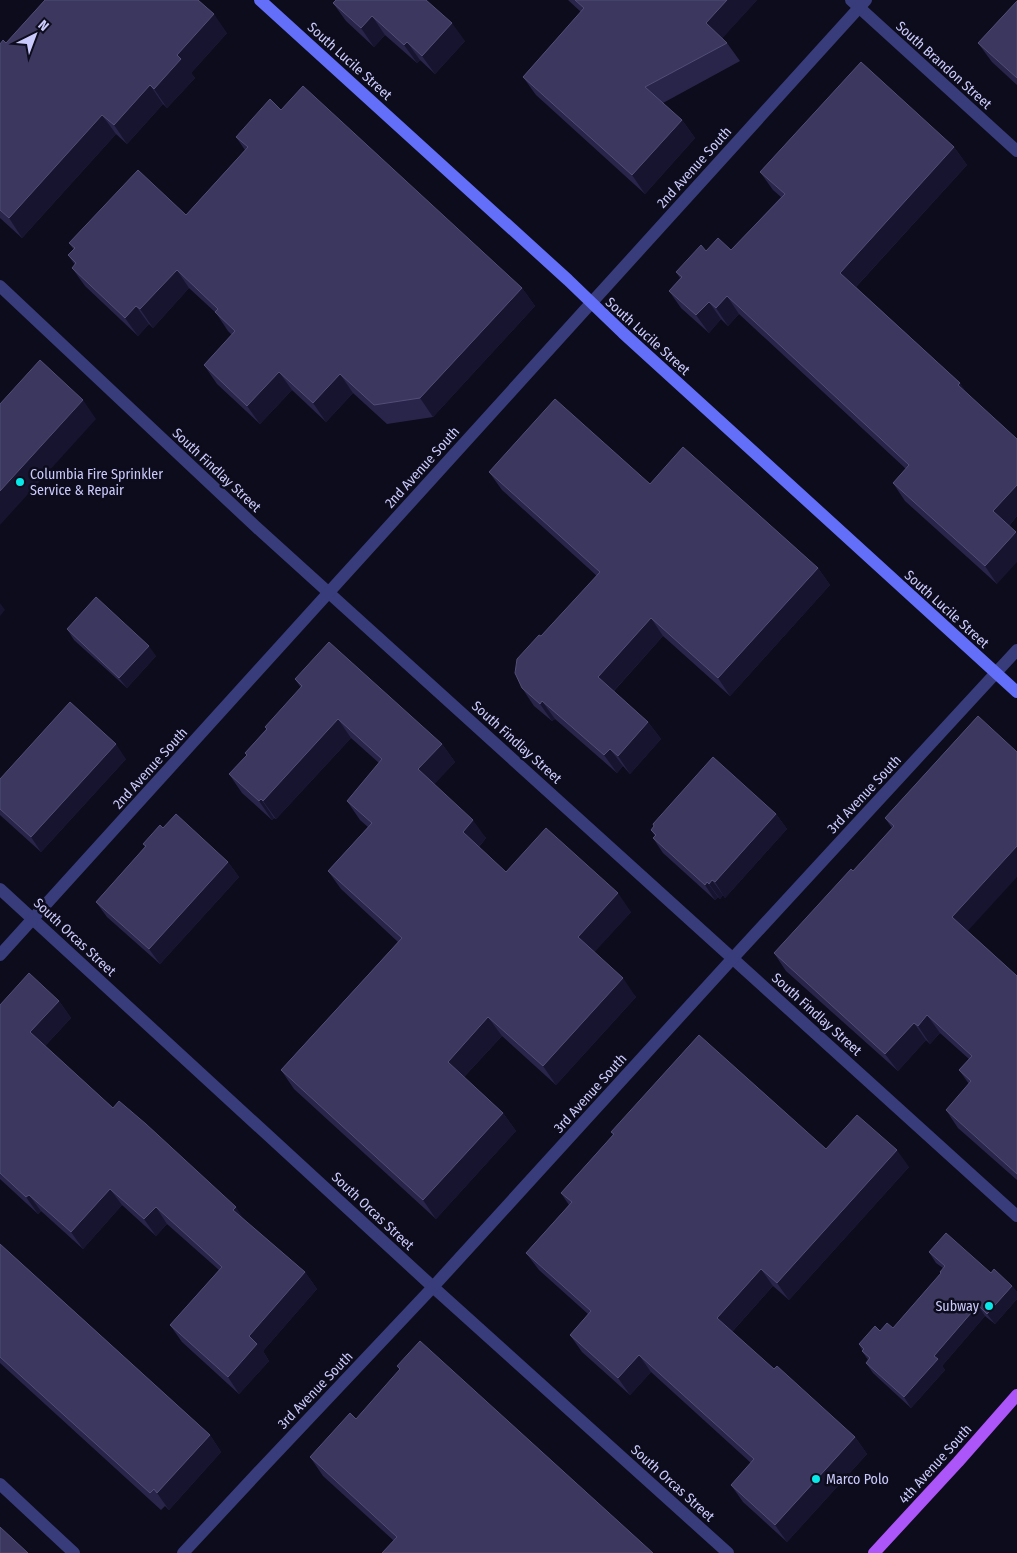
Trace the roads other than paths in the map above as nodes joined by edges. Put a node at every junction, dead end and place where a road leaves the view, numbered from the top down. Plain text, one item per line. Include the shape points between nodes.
1 (260, 0) edge
2 (859, 2) edge
3 (1017, 151) edge
4 (0, 286) edge
5 (590, 303) junction
6 (329, 592) junction
7 (1017, 650) edge
8 (996, 674) junction
9 (1017, 692) edge
10 (0, 888) edge
11 (33, 919) junction
12 (0, 955) edge
13 (733, 958) junction
14 (1017, 1216) edge
15 (433, 1287) junction
16 (1017, 1395) edge
17 (0, 1484) edge
18 (74, 1553) edge
19 (183, 1553) edge
20 (728, 1553) edge
21 (874, 1553) edge

1 - 5 street, South Lucile Street
2 - 3 street, South Brandon Street
2 - 5 street, 2nd Avenue South
4 - 6 street, South Findlay Street
5 - 6 street, 2nd Avenue South
5 - 8 street, South Lucile Street
6 - 11 street, 2nd Avenue South
6 - 13 street, South Findlay Street
7 - 8 street, 3rd Avenue South
8 - 9 street, South Lucile Street
8 - 13 street, 3rd Avenue South
10 - 11 street, South Orcas Street
11 - 12 street, 2nd Avenue South
11 - 15 street, South Orcas Street
13 - 14 street, South Findlay Street
13 - 15 street, 3rd Avenue South
15 - 19 street, 3rd Avenue South
15 - 20 street, South Orcas Street
16 - 21 main road, 4th Avenue South
17 - 18 street

